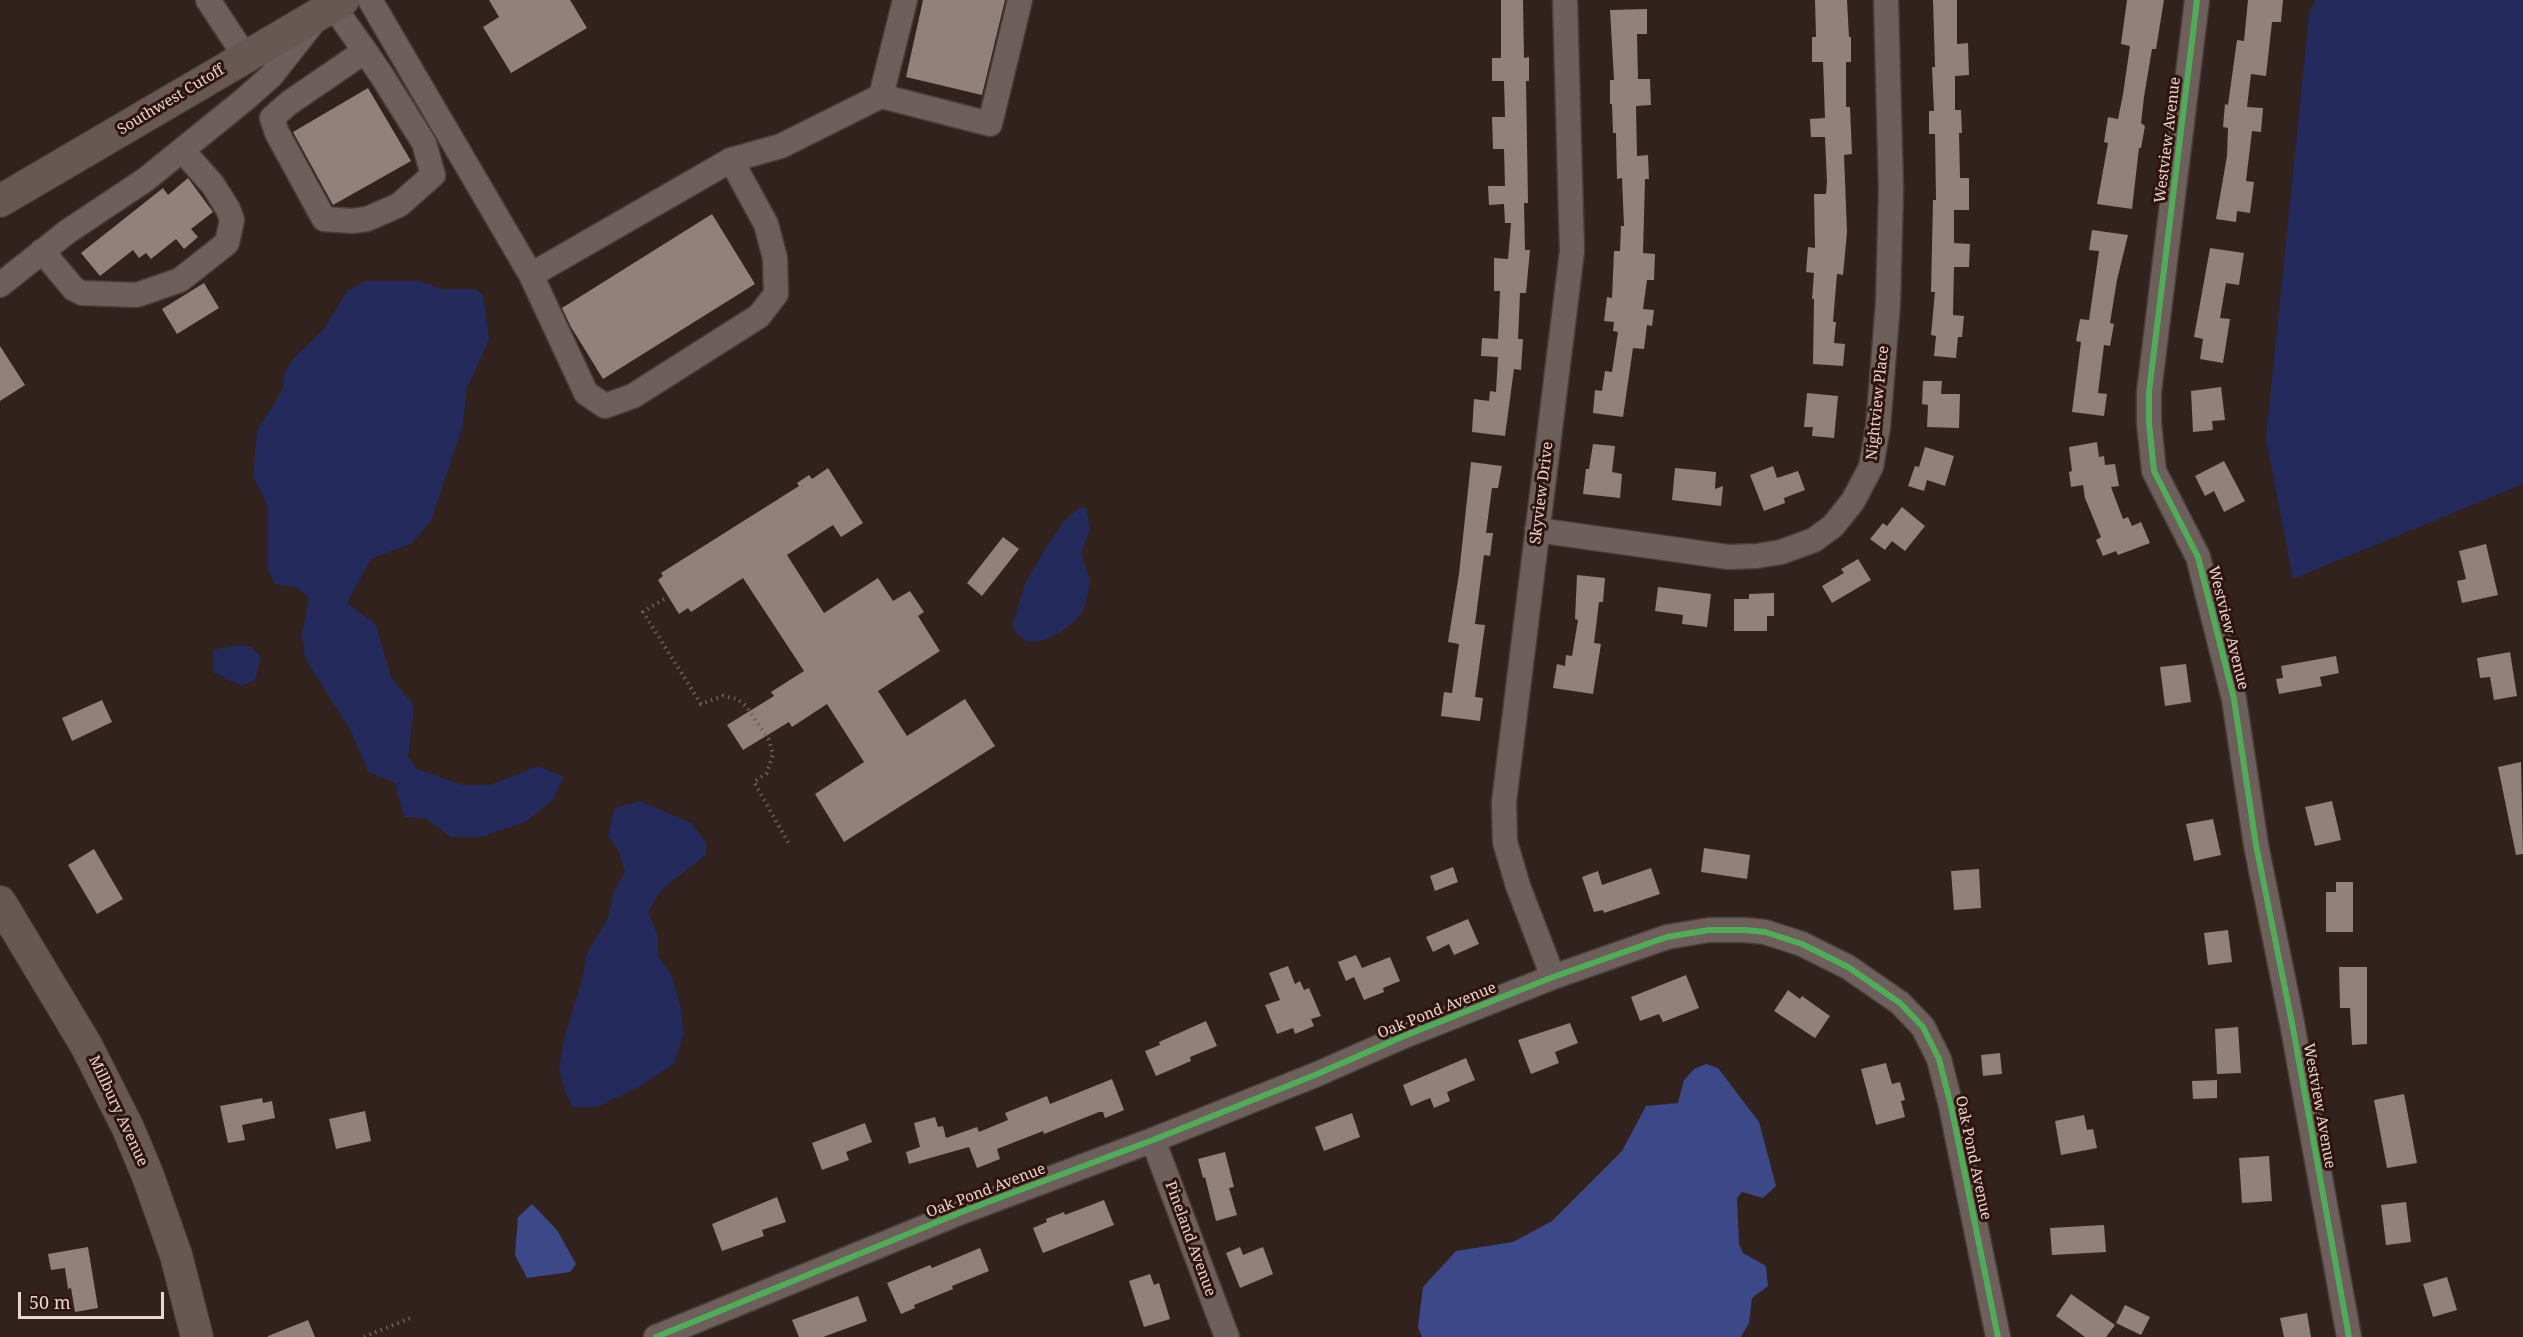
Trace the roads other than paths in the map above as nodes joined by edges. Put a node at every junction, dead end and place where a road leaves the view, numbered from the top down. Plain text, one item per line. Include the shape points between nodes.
1 (208, 0) edge
2 (370, 0) edge
3 (905, 0) edge
4 (1020, 0) edge
5 (1565, 0) edge
6 (1887, 0) edge
7 (2197, 0) edge
8 (324, 7) edge
9 (365, 51) junction
10 (244, 56) junction
11 (881, 96) junction
12 (183, 151) junction
13 (731, 160) junction
14 (0, 201) edge
15 (42, 251) junction
16 (531, 275) junction
17 (0, 285) edge
18 (1538, 530) junction
19 (0, 902) edge
20 (1553, 977) junction
21 (1153, 1140) junction
22 (197, 1337) edge
23 (656, 1337) edge
24 (1227, 1337) edge
25 (1998, 1337) edge
26 (2349, 1337) edge

1 - 10 street
2 - 16 street
3 - 11 street
4 - 11 street via 990,124
5 - 18 street, Skyview Drive via 1572,251
6 - 18 street, Nightview Place via 1891,190 1888,303 1873,457 1853,501 1833,526 1814,540 1757,556 1728,557
7 - 26 street, Westview Avenue via 2150,392 2154,471 2198,557 2234,699 2256,845
8 - 9 street
8 - 10 main road, Southwest Cutoff
8 - 12 street via 271,76
9 - 9 street via 424,143 433,175 399,205 368,219 324,219 272,118
10 - 14 main road, Southwest Cutoff
11 - 13 street via 781,146
12 - 15 street
12 - 15 street via 213,185 232,220 228,243 180,280 136,295 82,293
13 - 16 street
13 - 16 street via 766,224 776,258 776,294 759,316 633,396 605,406 586,393
15 - 17 street
18 - 20 street, Skyview Drive via 1504,802 1505,842
19 - 22 main road, Millbury Avenue via 86,1045 128,1128 177,1255
20 - 21 street, Oak Pond Avenue
20 - 25 street, Oak Pond Avenue via 1667,937 1709,930 1745,930 1765,932 1848,966 1900,1003 1923,1027 1939,1059
21 - 23 street, Oak Pond Avenue via 964,1211
21 - 24 street, Pineland Avenue

